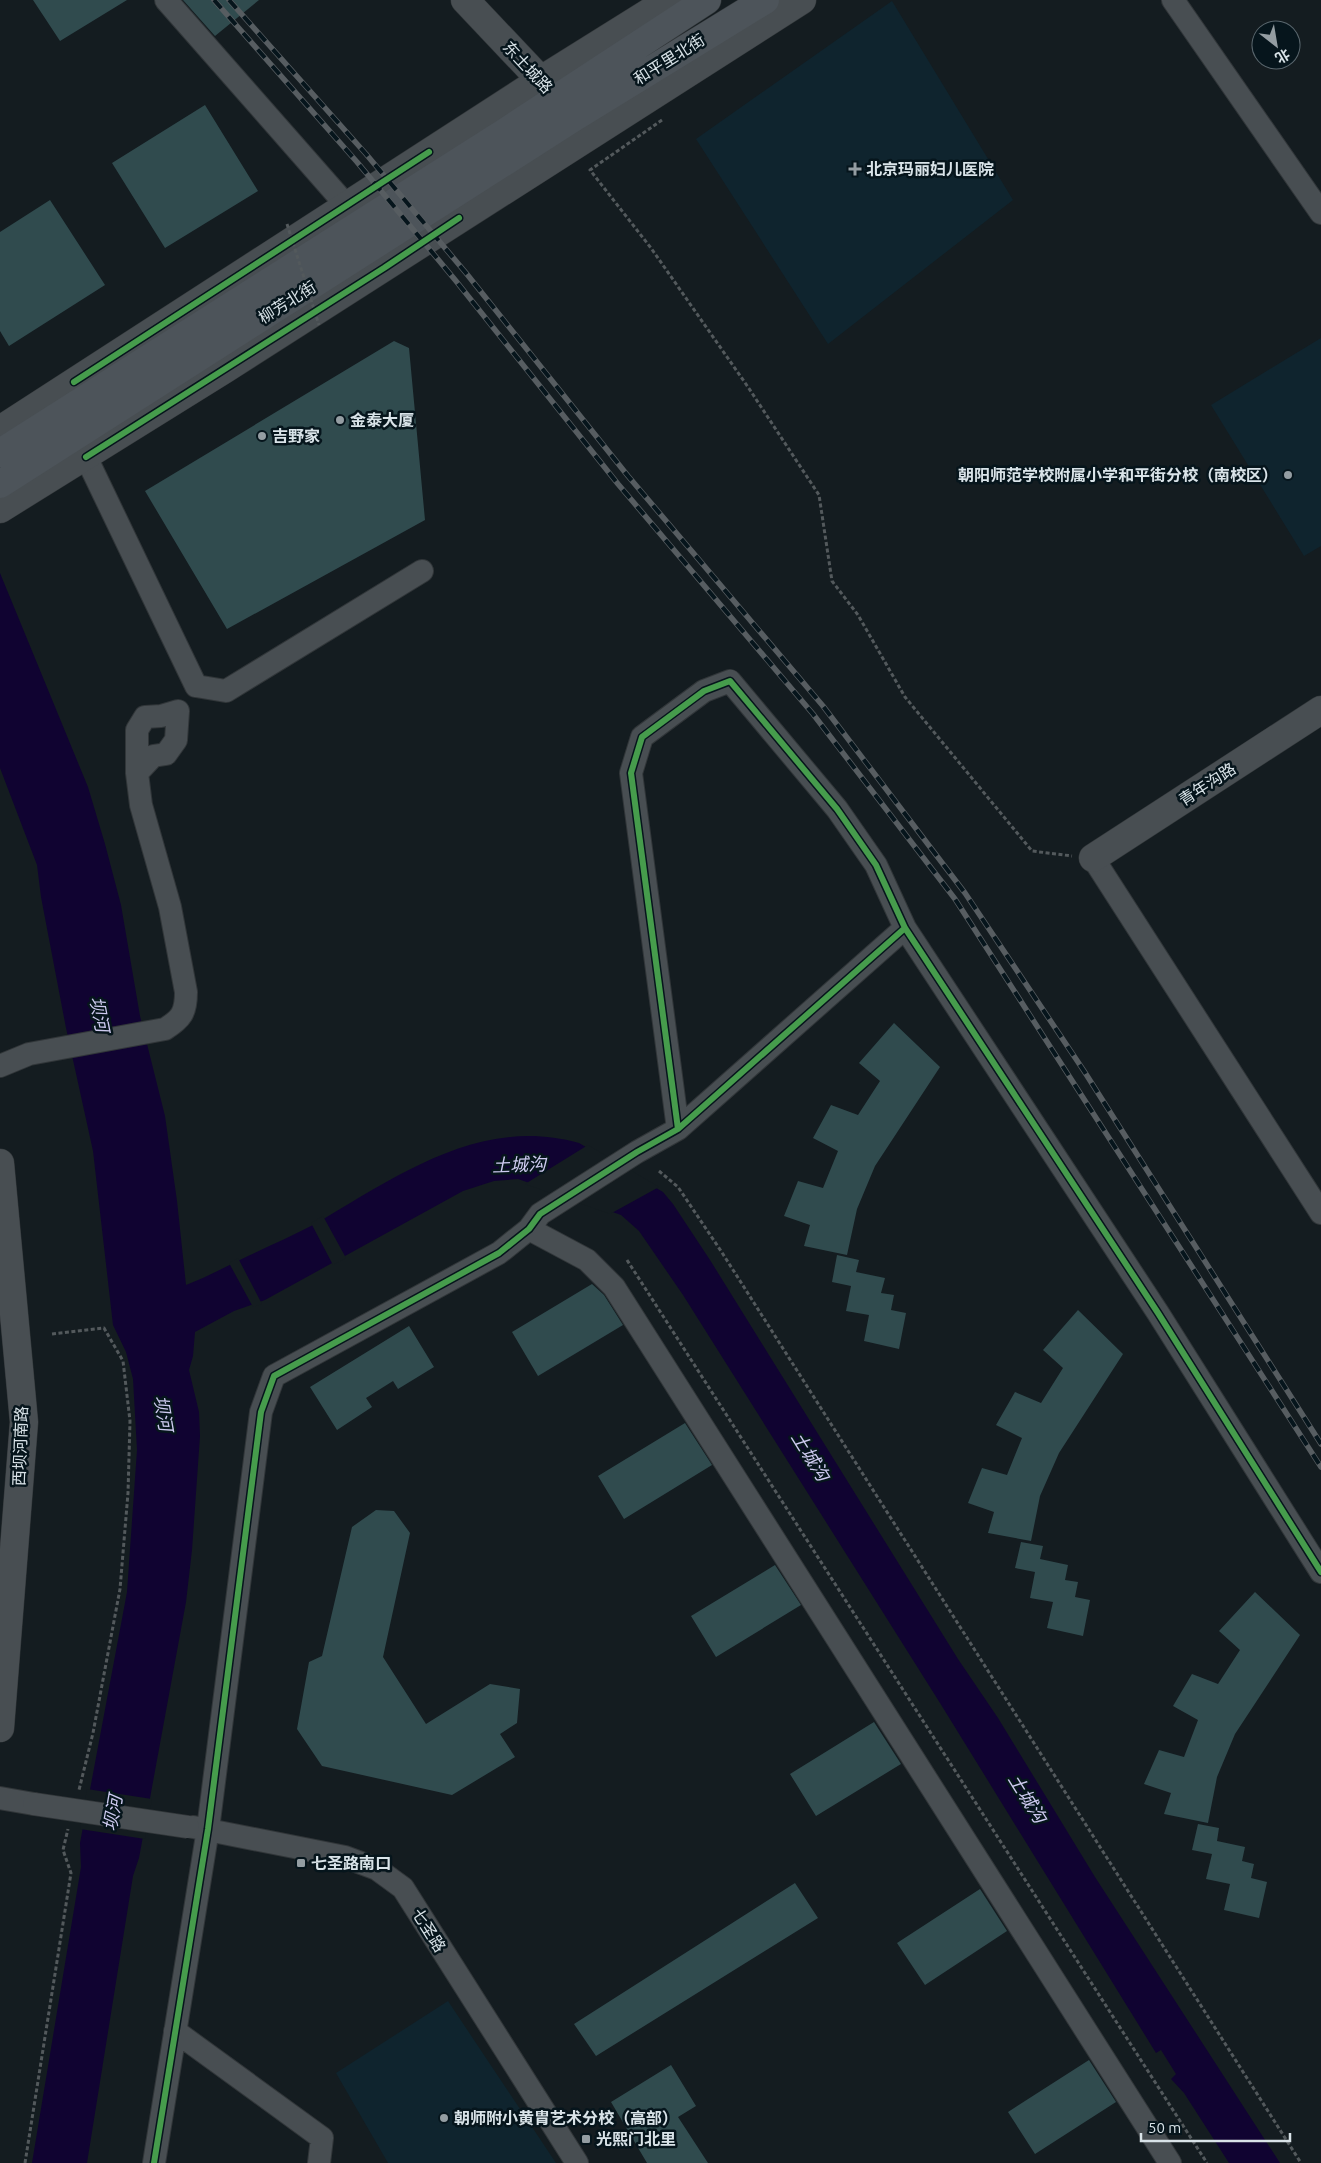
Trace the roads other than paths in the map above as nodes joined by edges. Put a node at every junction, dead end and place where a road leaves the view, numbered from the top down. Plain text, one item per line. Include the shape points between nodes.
1 (166, 0) edge
2 (465, 0) edge
3 (669, 0) edge
4 (707, 0) edge
5 (766, 0) edge
6 (802, 0) edge
7 (1174, 0) edge
8 (565, 108) junction
9 (347, 206) junction
10 (1321, 214) edge
11 (0, 430) edge
12 (0, 453) edge
13 (86, 457) junction
14 (0, 484) edge
15 (0, 509) edge
16 (422, 571) dead end
17 (196, 686) junction
18 (1321, 710) edge
19 (178, 711) junction
20 (137, 773) junction
21 (1093, 858) joint
22 (905, 928) junction
23 (0, 1066) edge
24 (678, 1129) junction
25 (0, 1163) edge
26 (1321, 1213) edge
27 (535, 1221) junction
28 (1321, 1572) edge
29 (0, 1728) edge
30 (0, 1798) edge
31 (198, 1828) junction
32 (175, 2031) junction
33 (154, 2163) edge
34 (319, 2163) edge
35 (577, 2163) edge
36 (1170, 2163) edge

1 - 9 street
2 - 8 street, 东土城路
3 - 8 street
4 - 8 main road, 和平里北街
5 - 8 main road, 和平里北街
6 - 8 street via 666,86
7 - 10 street
8 - 9 street
8 - 12 main road, 柳芳北街
8 - 13 street
8 - 14 main road, 柳芳北街
9 - 11 street
13 - 15 street
13 - 17 street
16 - 17 street via 226,691
17 - 19 street
18 - 21 street, 青年沟路
19 - 20 street via 176,740 166,754 153,756
19 - 20 street via 145,717 136,730
20 - 23 street via 141,805 170,906 186,992 186,1004 179,1020 165,1030 29,1054
21 - 26 street
22 - 24 street
22 - 24 street via 876,865 837,809 730,681 704,691 642,737 631,773
22 - 28 street via 1158,1314
24 - 27 street
25 - 29 street, 西坝河南路 via 24,1422
27 - 31 street via 499,1253 274,1376 261,1412
27 - 36 street via 587,1260 614,1287
30 - 31 street, 七圣路, bridge
31 - 32 street
31 - 35 street, 七圣路 via 346,1857 377,1869 403,1888
32 - 33 street
32 - 34 street via 322,2138

